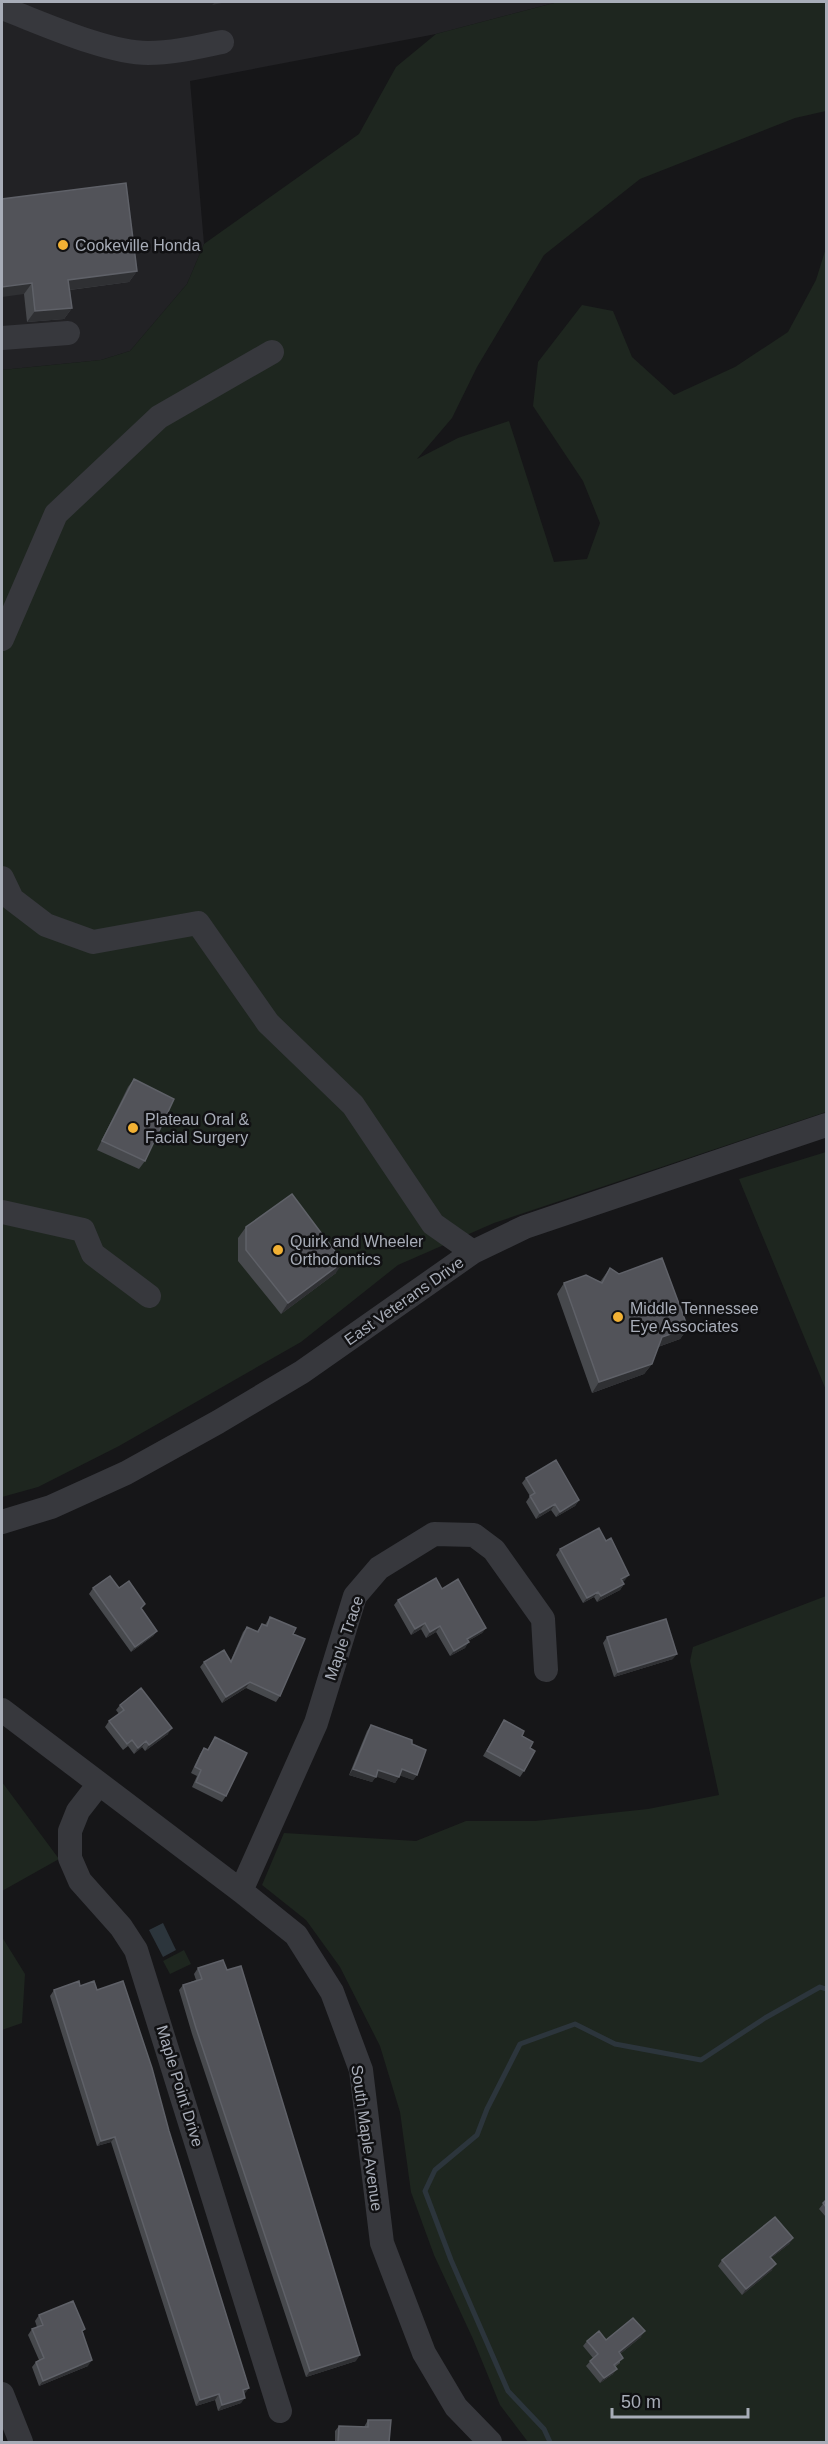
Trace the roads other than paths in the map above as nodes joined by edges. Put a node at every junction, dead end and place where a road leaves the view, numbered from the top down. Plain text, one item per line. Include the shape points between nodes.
1 (2, 8) edge
2 (222, 42) dead end
3 (68, 333) dead end
4 (2, 338) edge
5 (272, 352) dead end
6 (2, 639) edge
7 (2, 878) edge
8 (826, 1125) edge
9 (2, 1212) edge
10 (473, 1252) junction
11 (150, 1296) dead end
12 (2, 1522) edge
13 (546, 1670) dead end
14 (2, 1710) edge
15 (99, 1784) junction
16 (241, 1891) junction
17 (2, 2394) edge
18 (280, 2411) dead end
19 (21, 2442) edge
20 (490, 2442) edge

1 - 2 street via 120,50 175,52
3 - 4 street
5 - 6 street via 159,417 56,514
7 - 10 street via 12,899 46,925 93,942 198,922 268,1023 354,1105 433,1224
8 - 10 street, East Veterans Drive via 525,1227
9 - 11 street via 83,1230 93,1254
10 - 12 street, East Veterans Drive via 302,1372 218,1422 126,1473 51,1507
13 - 16 street, Maple Trace via 543,1619 494,1550 474,1535 434,1534 379,1568 355,1596 316,1722
14 - 15 street, South Maple Avenue
15 - 16 street, South Maple Avenue
15 - 18 street, Maple Point Drive via 78,1811 70,1831 70,1858 80,1881 136,1950
16 - 20 street, South Maple Avenue via 296,1935 332,1992 361,2070 382,2243 424,2354 456,2407
17 - 19 street

